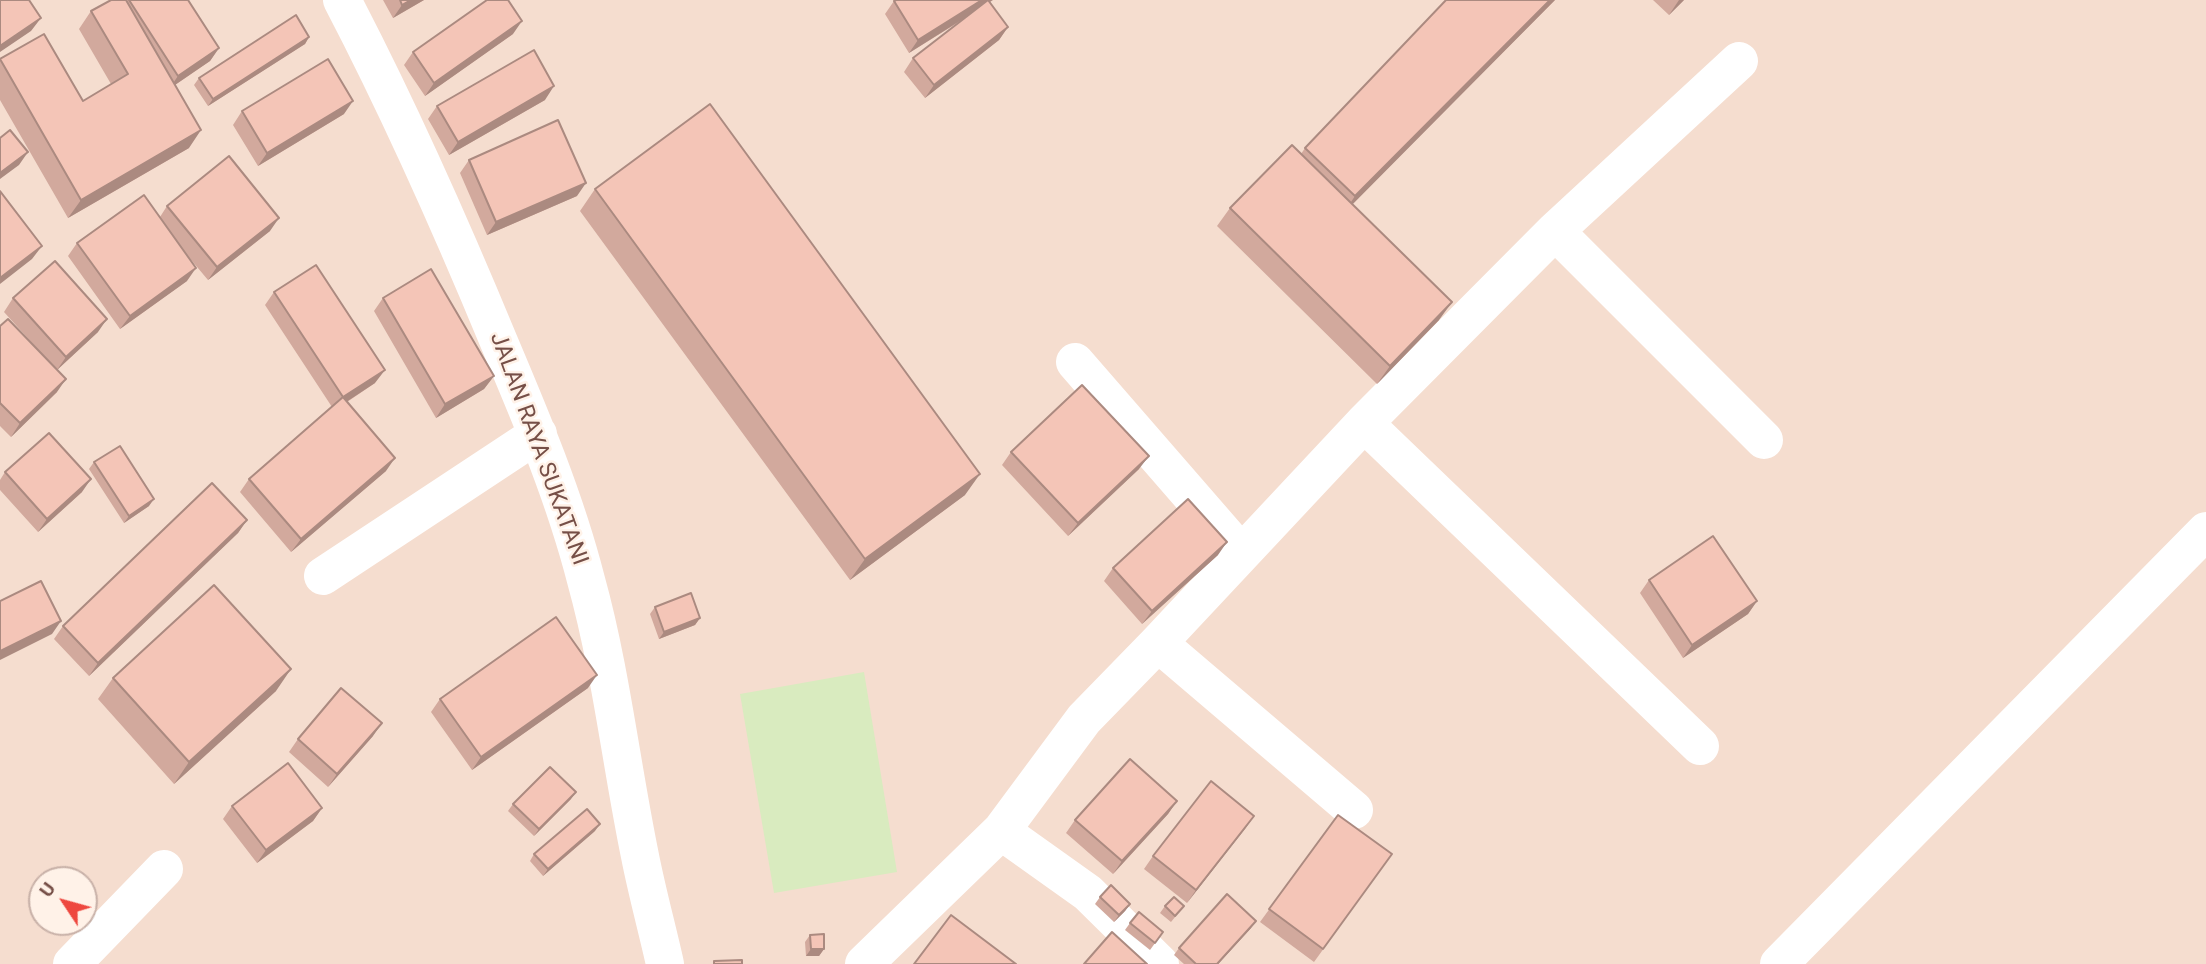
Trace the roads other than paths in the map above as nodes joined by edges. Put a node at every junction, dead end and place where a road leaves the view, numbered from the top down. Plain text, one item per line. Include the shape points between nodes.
1 (342, 0) edge
2 (1739, 61) dead end
3 (1555, 231) junction
4 (1075, 362) dead end
5 (1364, 423) junction
6 (538, 434) junction
7 (1764, 440) dead end
8 (2206, 531) edge
9 (1241, 553) junction
10 (323, 576) dead end
11 (1158, 643) junction
12 (1700, 746) dead end
13 (1354, 810) dead end
14 (1001, 831) junction
15 (164, 869) dead end
16 (72, 964) edge
17 (665, 964) edge
18 (864, 964) edge
19 (1160, 964) edge
20 (1779, 964) edge

1 - 6 street, JALAN RAYA SUKATANI via 382,76
2 - 3 street
3 - 5 street
3 - 7 street
4 - 9 street
5 - 9 street
5 - 12 street
6 - 10 street
6 - 17 street, JALAN RAYA SUKATANI via 587,581
8 - 20 street
9 - 11 street
11 - 13 street
11 - 14 street via 1084,719
14 - 18 street
14 - 19 street via 1088,893
15 - 16 street

